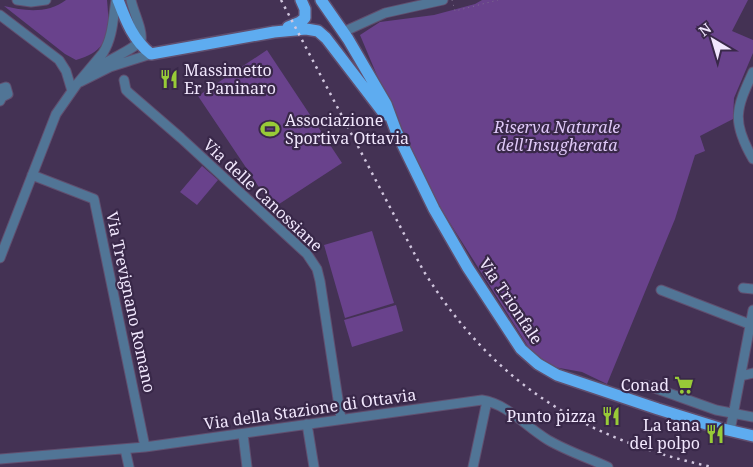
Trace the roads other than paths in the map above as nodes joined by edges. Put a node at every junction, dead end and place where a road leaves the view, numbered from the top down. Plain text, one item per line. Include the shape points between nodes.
1 (17, 0) edge
2 (46, 0) edge
3 (117, 0) edge
4 (131, 0) edge
5 (301, 0) edge
6 (321, 0) edge
7 (443, 0) edge
8 (0, 15) edge
9 (274, 32) junction
10 (343, 32) junction
11 (138, 43) junction
12 (151, 54) junction
13 (753, 72) edge
14 (124, 80) dead end
15 (74, 87) junction
16 (0, 89) edge
17 (0, 101) edge
18 (396, 131) junction
19 (753, 159) edge
20 (32, 175) junction
21 (0, 258) edge
22 (661, 290) dead end
23 (753, 310) edge
24 (750, 324) junction
25 (753, 374) edge
26 (741, 376) junction
27 (646, 385) dead end
28 (487, 401) junction
29 (733, 414) junction
30 (753, 417) edge
31 (341, 419) junction
32 (307, 424) junction
33 (730, 431) junction
34 (243, 434) junction
35 (753, 436) edge
36 (145, 447) junction
37 (125, 449) junction
38 (0, 459) edge
39 (14, 462) edge
40 (129, 467) edge
41 (247, 467) edge
42 (314, 467) edge
43 (473, 467) edge
44 (608, 467) edge

1 - 2 street
3 - 11 main road
3 - 15 street via 108,45
4 - 11 street via 142,34
5 - 9 main road via 306,12 304,19
6 - 10 main road, Via Trionfale
7 - 10 street via 385,13
8 - 15 street via 59,60
9 - 12 main road
9 - 18 main road, Via Trionfale via 311,29 320,32
10 - 18 main road, Via Trionfale via 386,104
11 - 12 main road
11 - 15 street via 102,64
12 - 15 street via 110,67
13 - 19 street via 740,102 738,116 742,136
14 - 31 street, Via delle Canossiane via 129,93 315,263
15 - 20 street via 56,114
16 - 17 street via 6,88 8,94
18 - 33 main road, Via Trionfale via 450,238 510,333 529,357 557,375
20 - 21 street
20 - 36 street, Via Trevignano Romano via 94,199
22 - 24 street
23 - 24 street
24 - 26 street
25 - 26 street
26 - 29 street
27 - 29 street
28 - 31 street, Via della Stazione di Ottavia
28 - 43 street
28 - 44 street, Via della Stazione di Ottavia via 507,410 553,443
29 - 30 street
29 - 33 street
31 - 32 street, Via della Stazione di Ottavia
32 - 34 street, Via della Stazione di Ottavia
32 - 42 street
33 - 35 main road, Via Trionfale
34 - 36 street, Via della Stazione di Ottavia
34 - 41 street
36 - 37 street, Via della Stazione di Ottavia
37 - 39 street, Via della Stazione di Ottavia
37 - 40 street
38 - 39 street, Via della Stazione di Ottavia

